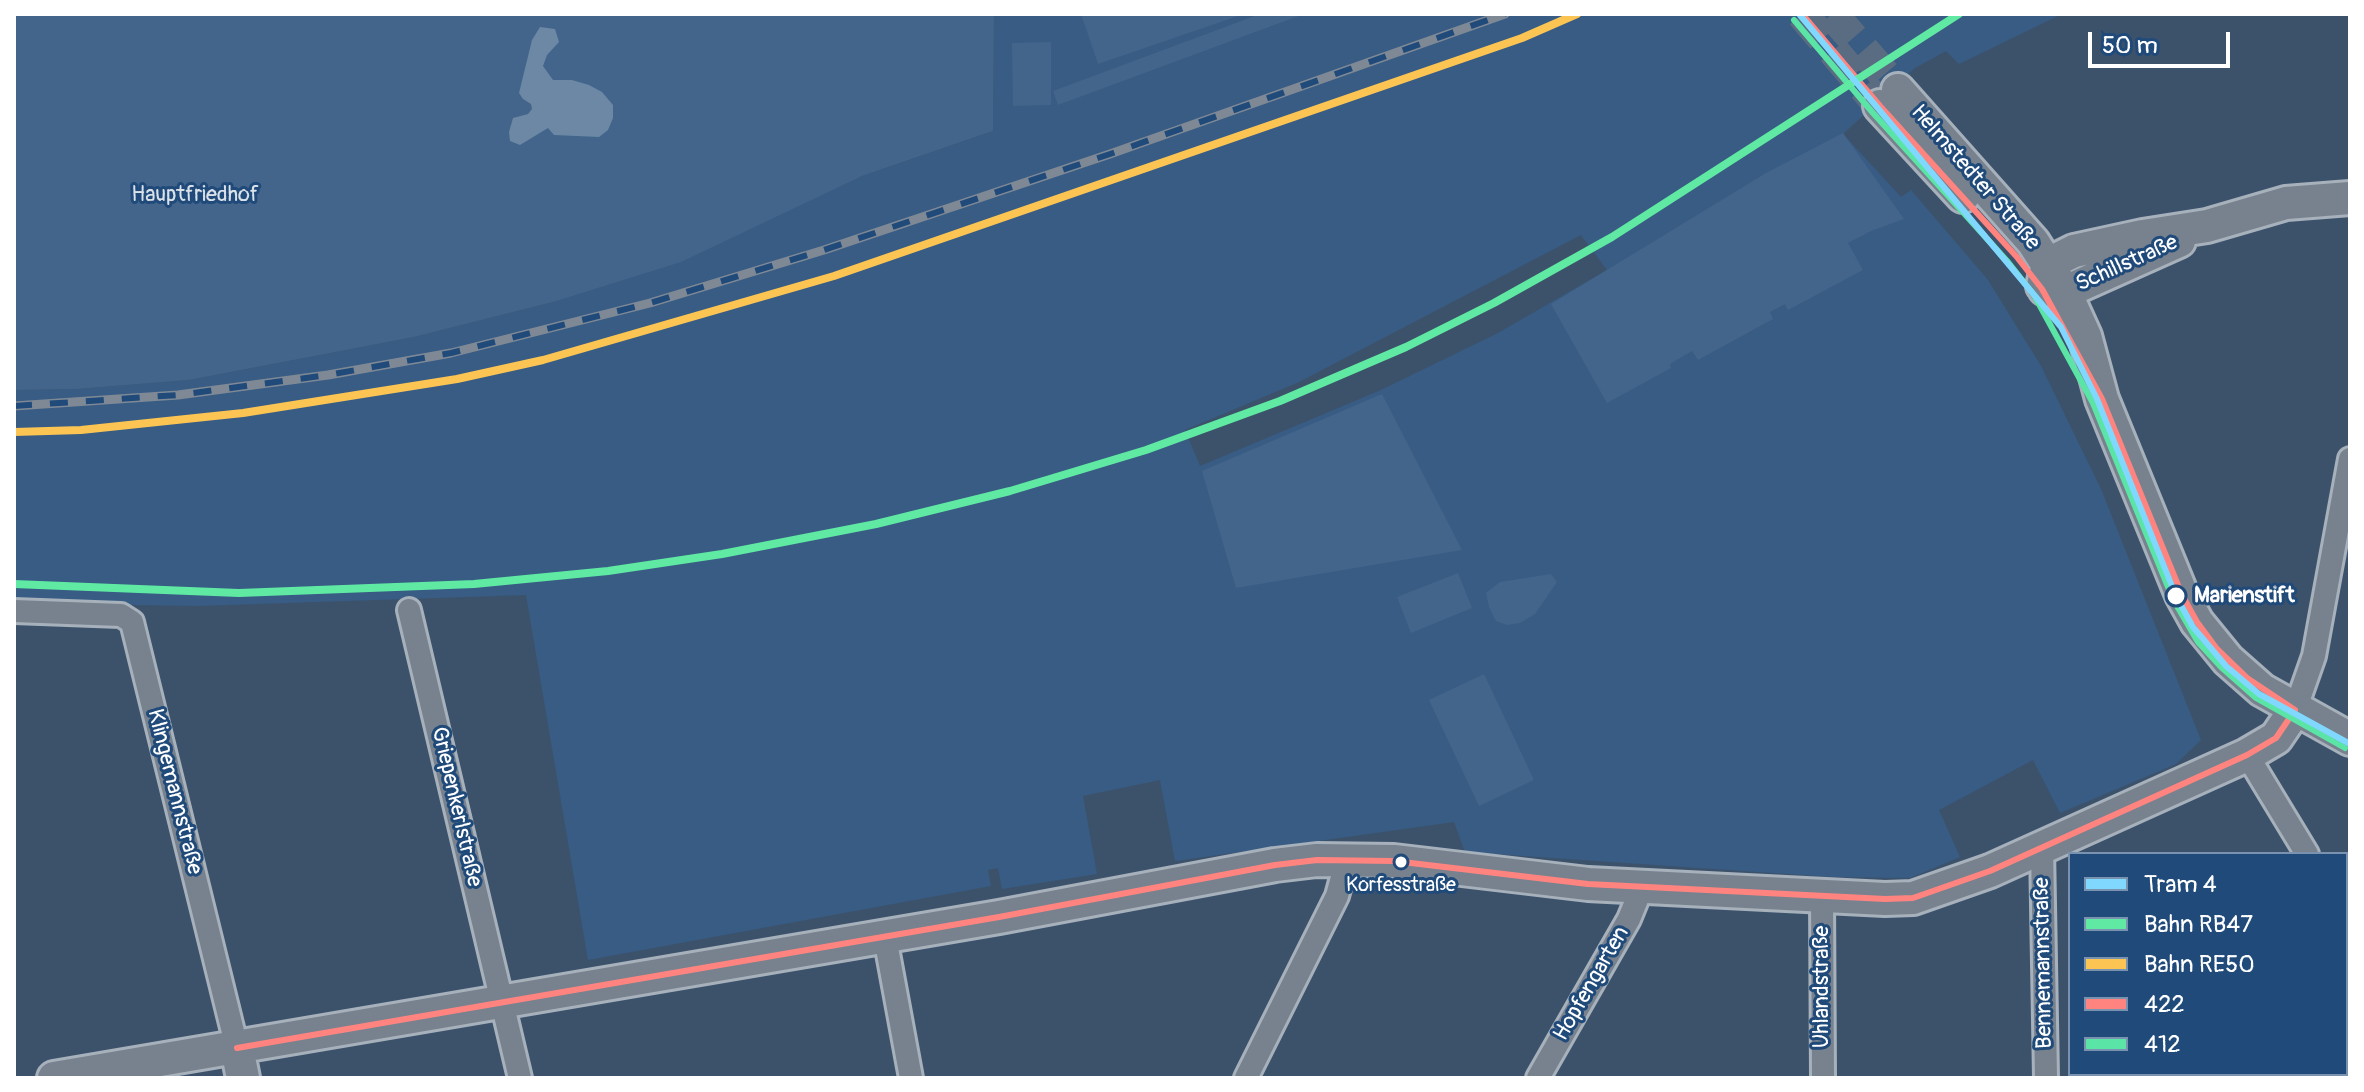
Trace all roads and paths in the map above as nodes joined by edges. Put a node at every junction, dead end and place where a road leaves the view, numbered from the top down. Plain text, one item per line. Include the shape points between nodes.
1 (1889, 98) tunnel mouth
2 (2350, 198) edge
3 (2052, 282) junction
4 (2350, 459) edge
5 (409, 610) dead end
6 (14, 611) edge
7 (2295, 710) junction
8 (2350, 739) edge
9 (2247, 755) junction
10 (2042, 847) junction
11 (2306, 852) edge
12 (1347, 859) junction
13 (1642, 887) junction
14 (1822, 896) junction
15 (885, 937) junction
16 (502, 1003) junction
17 (240, 1063) edge
18 (54, 1078) edge
19 (520, 1078) edge
20 (911, 1078) edge
21 (1246, 1078) edge
22 (1538, 1078) edge
23 (1823, 1078) edge
24 (2046, 1078) edge

1 - 3 street, Helmstedter Straße via 1977,211
2 - 3 street, Schillstraße via 2286,203 2207,226 2160,251
3 - 7 street, Helmstedter Straße via 2187,606 2217,649 2247,678
4 - 7 street via 2314,656
5 - 16 street, Griepenkerlstraße
6 - 17 street, Klingemannstraße via 121,615 132,622
7 - 8 street, Helmstedter Straße
7 - 9 street via 2276,738
9 - 10 street
9 - 11 street
10 - 14 street via 1913,898
10 - 24 street, Bennemannstraße
12 - 13 street
12 - 15 street via 1275,865
12 - 21 street via 1337,896
13 - 14 street
13 - 22 street, Hopfengarten
14 - 23 street, Uhlandstraße
15 - 16 street
15 - 20 street
16 - 17 street
16 - 19 street, Griepenkerlstraße
17 - 18 street

